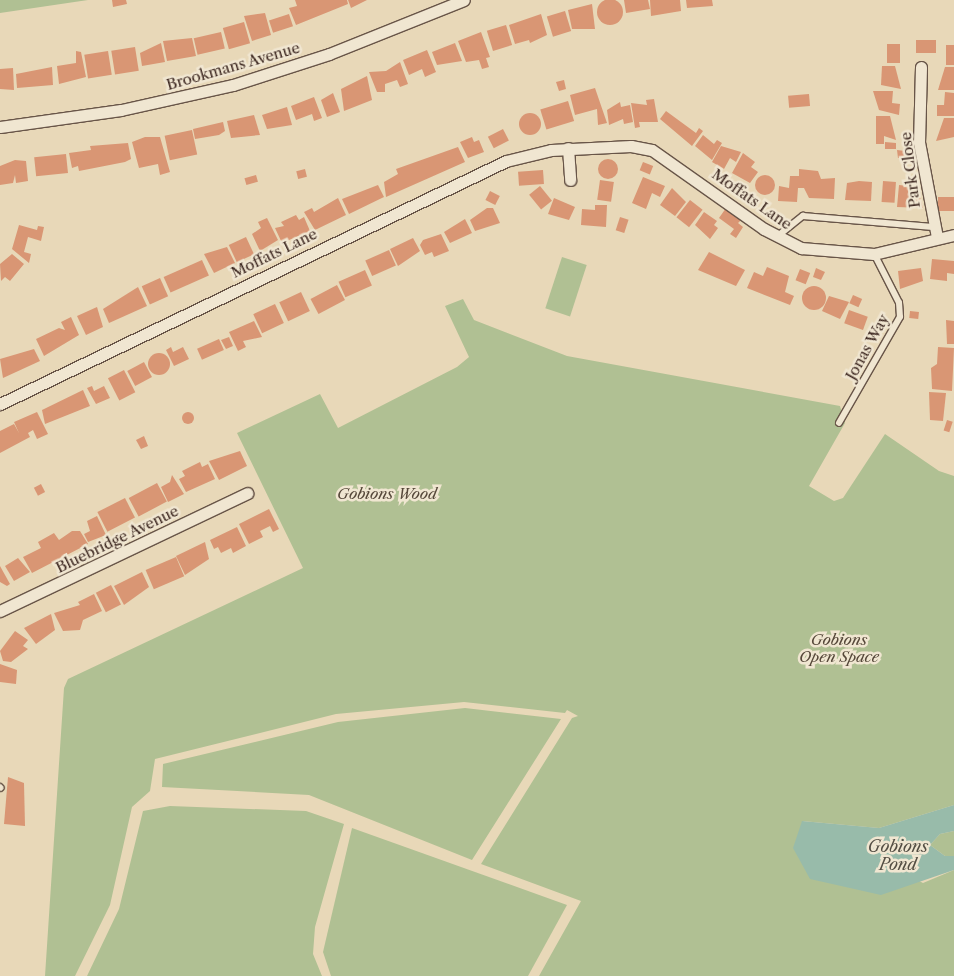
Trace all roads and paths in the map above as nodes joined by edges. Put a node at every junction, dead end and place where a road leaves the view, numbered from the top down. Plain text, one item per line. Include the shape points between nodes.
1 (464, 0) edge
2 (921, 67) dead end
3 (0, 127) edge
4 (568, 148) junction
5 (570, 180) dead end
6 (935, 232) junction
7 (954, 235) edge
8 (777, 237) junction
9 (874, 254) junction
10 (0, 404) edge
11 (838, 423) dead end
12 (247, 493) dead end
13 (0, 611) edge

1 - 3 street, Brookmans Avenue via 329,54 233,85 121,110
2 - 6 street, Park Close via 919,142
4 - 5 street
4 - 8 street, Moffats Lane via 631,146 658,153
4 - 10 street, Moffats Lane via 506,161
6 - 7 street, Moffats Lane
6 - 8 lane via 803,216
6 - 9 street, Moffats Lane via 901,251
8 - 9 street, Moffats Lane via 831,254
9 - 11 lane, Jonas Way via 899,303 900,317
12 - 13 street, Bluebridge Avenue

